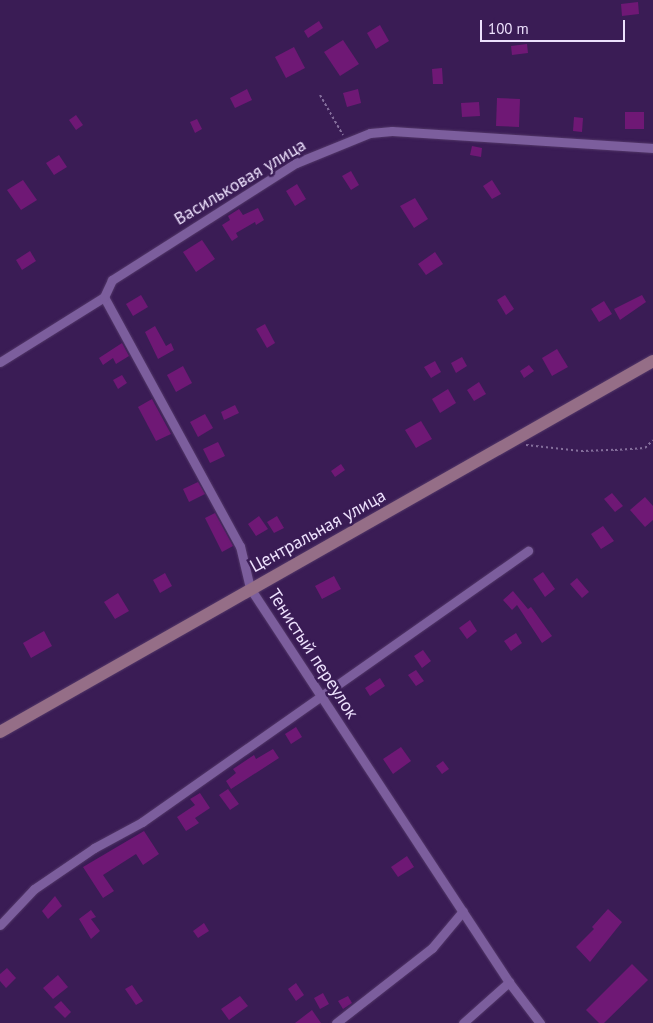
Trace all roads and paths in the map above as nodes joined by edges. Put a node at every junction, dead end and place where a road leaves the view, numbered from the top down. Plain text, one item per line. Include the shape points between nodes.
1 (320, 95) dead end
2 (347, 142) junction
3 (653, 148) edge
4 (104, 297) junction
5 (653, 361) edge
6 (0, 362) edge
7 (653, 440) edge
8 (511, 444) junction
9 (528, 551) dead end
10 (250, 588) junction
11 (320, 696) junction
12 (0, 732) edge
13 (463, 911) junction
14 (0, 925) edge
15 (509, 982) junction
16 (336, 1023) edge
17 (463, 1023) edge
18 (540, 1023) edge

1 - 2 path
2 - 3 street, Васильковая улица via 370,133 392,131
2 - 4 street, Васильковая улица via 296,163 138,263 112,280
4 - 6 street, Васильковая улица
4 - 10 street, Тенистый переулок via 240,546
5 - 8 street, Центральная улица
7 - 8 path via 645,448 581,451
8 - 10 street, Центральная улица
9 - 11 street
10 - 11 street, Тенистый переулок
10 - 12 street, Центральная улица
11 - 13 street, Тенистый переулок
11 - 14 street via 142,822 94,848 34,889
13 - 15 street, Тенистый переулок
13 - 16 street via 432,948
15 - 17 street
15 - 18 street, Тенистый переулок

